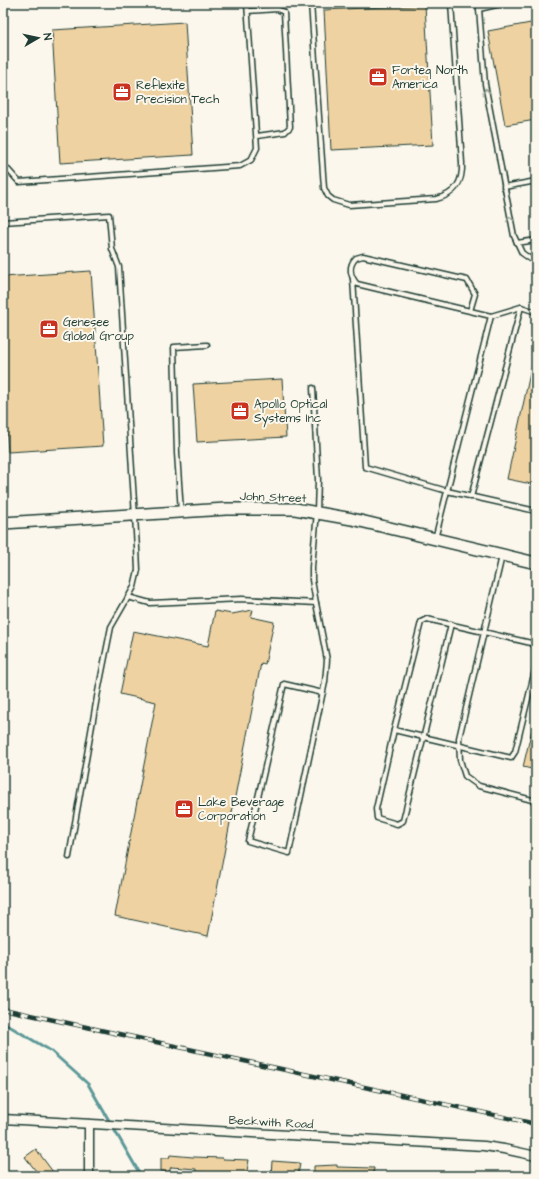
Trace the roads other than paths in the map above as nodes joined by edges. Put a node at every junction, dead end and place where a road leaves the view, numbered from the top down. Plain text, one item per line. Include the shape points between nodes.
1 (247, 3) edge
2 (311, 3) edge
3 (451, 3) edge
4 (481, 3) edge
5 (505, 3) edge
6 (479, 9) junction
7 (248, 11) junction
8 (257, 136) junction
9 (3, 164) edge
10 (536, 181) edge
11 (504, 187) junction
12 (3, 222) edge
13 (536, 240) edge
14 (517, 243) junction
15 (536, 263) edge
16 (353, 280) junction
17 (521, 308) junction
18 (470, 311) junction
19 (536, 312) edge
20 (491, 316) junction
21 (207, 345) dead end
22 (313, 388) dead end
23 (447, 491) junction
24 (471, 496) junction
25 (3, 507) edge
26 (536, 511) edge
27 (181, 512) junction
28 (317, 512) junction
29 (134, 515) junction
30 (3, 523) edge
31 (435, 539) junction
32 (502, 555) junction
33 (536, 564) edge
34 (128, 596) junction
35 (316, 603) junction
36 (451, 624) junction
37 (484, 632) junction
38 (536, 647) edge
39 (536, 666) edge
40 (323, 694) junction
41 (394, 730) junction
42 (424, 737) junction
43 (459, 746) junction
44 (536, 801) edge
45 (69, 857) dead end
46 (3, 1119) edge
47 (89, 1124) junction
48 (536, 1156) edge
49 (89, 1176) edge

1 - 7 lane
2 - 3 lane via 324,188 333,200 349,205 436,199 448,194 460,181 462,162
4 - 6 lane
5 - 6 lane
11 -> 6 lane via 485,84
7 - 8 lane
7 - 8 lane via 278,9 284,12 290,127 285,132
8 - 9 lane via 257,148 251,160 240,166 19,182
10 - 11 lane
14 -> 11 lane
12 - 29 lane via 109,215 112,249 119,267
13 - 14 lane
14 - 15 lane via 522,253
16 - 18 lane via 357,284
16 - 18 lane via 350,271 352,262 363,256 468,280 475,294
16 - 23 lane via 365,467
17 - 19 lane
17 - 20 lane
17 - 24 lane
18 - 20 lane
20 - 23 lane
21 - 27 lane via 174,347
22 - 28 lane via 318,480
23 - 24 lane
23 - 31 lane
24 - 26 lane
25 - 30 lane
27 - 28 street, John Street via 264,508
27 - 29 street, John Street
28 - 31 street, John Street
28 - 35 lane via 312,567
29 - 30 street, John Street
29 - 34 lane via 138,570 134,587
31 - 32 street, John Street
32 - 33 street, John Street
32 - 37 lane
34 - 35 lane via 150,603 242,599
34 - 45 lane via 111,627
35 - 40 lane via 327,660
36 - 37 lane
36 - 41 lane via 427,619 421,622
36 - 42 lane
37 - 38 lane via 531,643
37 - 43 lane
39 - 43 lane via 515,752 511,758
40 - 40 lane via 289,852 248,841 284,684
41 - 42 lane
41 - 42 lane via 376,809 377,818 397,824 403,821
42 - 43 lane
43 - 44 lane via 465,776 479,786
46 - 47 street, Beckwith Road
47 - 48 street, Beckwith Road via 484,1146
47 - 49 street

